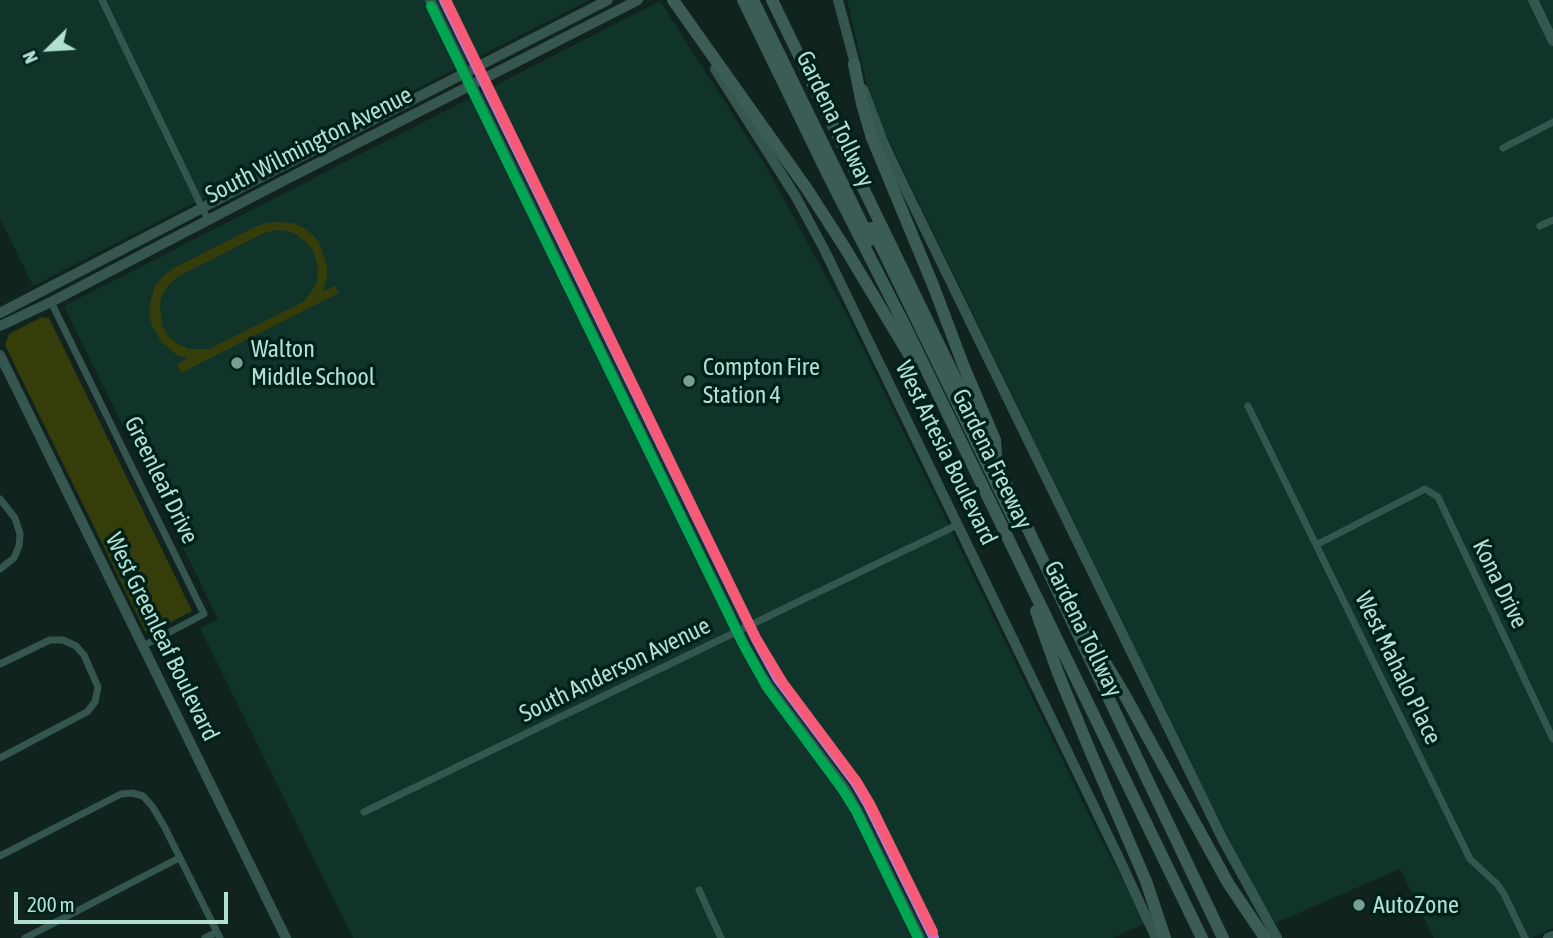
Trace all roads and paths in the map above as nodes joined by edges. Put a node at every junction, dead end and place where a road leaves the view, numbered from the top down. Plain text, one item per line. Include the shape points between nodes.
1 (102, 0) edge
2 (430, 0) edge
3 (444, 0) edge
4 (608, 0) edge
5 (638, 0) edge
6 (673, 0) edge
7 (743, 0) edge
8 (753, 0) edge
9 (760, 0) edge
10 (772, 0) edge
11 (838, 0) edge
12 (1533, 0) edge
13 (1553, 41) edge
14 (854, 64) junction
15 (477, 68) junction
16 (466, 73) junction
17 (483, 80) junction
18 (472, 85) junction
19 (1553, 122) edge
20 (1503, 148) dead end
21 (202, 208) junction
22 (208, 220) junction
23 (1553, 220) edge
24 (1540, 226) dead end
25 (51, 302) junction
26 (0, 313) edge
27 (0, 326) edge
28 (0, 355) edge
29 (5, 378) edge
30 (1248, 405) dead end
31 (963, 446) junction
32 (996, 462) junction
33 (0, 499) edge
34 (957, 525) junction
35 (1033, 541) junction
36 (1011, 545) junction
37 (1315, 545) junction
38 (2, 568) edge
39 (750, 626) junction
40 (739, 632) junction
41 (143, 646) junction
42 (0, 664) edge
43 (1553, 738) edge
44 (0, 758) edge
45 (1160, 806) junction
46 (364, 812) dead end
47 (0, 856) edge
48 (179, 858) junction
49 (699, 890) dead end
50 (218, 935) edge
51 (1553, 936) edge
52 (25, 938) edge
53 (205, 938) edge
54 (286, 938) edge
55 (721, 938) edge
56 (920, 938) edge
57 (934, 938) edge
58 (1156, 938) edge
59 (1165, 938) edge
60 (1202, 938) edge
61 (1223, 938) edge
62 (1265, 938) edge
63 (1277, 938) edge
64 (1525, 938) edge
65 (1548, 938) edge

1 - 21 street
2 - 16 main road
3 - 15 main road
4 - 15 main road, South Wilmington Avenue
5 - 17 main road, South Wilmington Avenue
6 - 31 highway via 839,238
6 - 34 main road, West Artesia Boulevard via 796,197
7 - 31 highway, Gardena Freeway
8 - 60 highway, Gardena Tollway via 1200,917
9 - 45 highway, Gardena Tollway via 1146,793
10 - 32 highway, Gardena Freeway
11 - 14 main road
12 - 13 main road
14 - 32 highway via 872,138 995,440
14 - 63 main road via 894,165 1226,845
15 - 16 main road, South Wilmington Avenue
15 - 17 main road
16 - 18 main road
16 - 21 main road, South Wilmington Avenue
17 - 18 main road, South Wilmington Avenue
17 - 39 main road
18 - 22 main road, South Wilmington Avenue
18 - 40 main road
19 - 20 street
21 - 22 street
21 - 26 main road, South Wilmington Avenue
22 - 25 main road, South Wilmington Avenue
23 - 24 street
25 - 27 main road, South Wilmington Avenue
25 - 41 street, Greenleaf Drive via 204,614
28 - 29 main road, West Greenleaf Boulevard
29 - 41 main road, West Greenleaf Boulevard
30 - 37 street, West Mahalo Place
31 - 36 highway, Gardena Freeway
32 - 35 highway, Gardena Freeway
33 - 38 street via 15,518 20,534 14,558
34 - 39 street, South Anderson Avenue
34 - 58 main road, West Artesia Boulevard
35 - 45 highway, Gardena Freeway
35 - 62 highway via 1228,883
36 - 59 highway
36 - 60 highway, Gardena Freeway
37 - 43 street, Kona Drive via 1425,489 1438,497
37 - 64 street, West Mahalo Place via 1471,860 1504,894
39 - 40 street, South Anderson Avenue
39 - 57 main road via 779,679 869,804
40 - 46 street, South Anderson Avenue
40 - 56 main road via 760,673 845,789
41 - 54 main road, West Greenleaf Boulevard
42 - 44 street via 50,640 63,640 84,655 98,687 96,702 87,712
45 - 61 highway, Gardena Freeway
47 - 48 street via 121,794 132,793 152,806
48 - 50 street
48 - 52 street
49 - 55 street
50 - 53 street
51 - 65 main road

